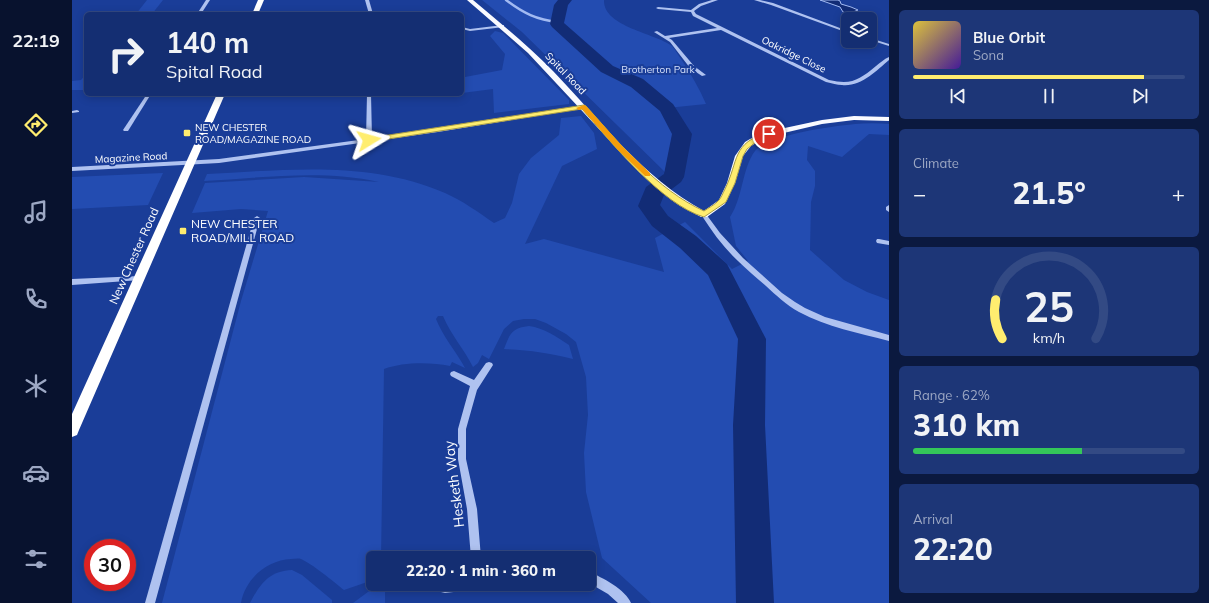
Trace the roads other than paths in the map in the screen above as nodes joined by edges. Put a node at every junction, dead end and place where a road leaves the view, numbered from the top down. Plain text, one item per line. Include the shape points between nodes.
1 (208, 0) edge
2 (261, 0) edge
3 (367, 0) edge
4 (470, 0) edge
5 (716, 0) edge
6 (756, 0) edge
7 (658, 8) dead end
8 (200, 12) edge
9 (256, 12) edge
10 (370, 12) edge
11 (692, 12) junction
12 (503, 26) junction
13 (464, 28) edge
14 (722, 28) junction
15 (841, 29) edge
16 (656, 32) dead end
17 (666, 38) junction
18 (877, 41) edge
19 (889, 45) edge
20 (889, 58) edge
21 (704, 74) dead end
22 (148, 96) edge
23 (220, 96) edge
24 (369, 96) edge
25 (584, 107) junction
26 (889, 119) edge
27 (126, 130) dead end
28 (369, 140) junction
29 (191, 163) junction
30 (72, 169) edge
31 (889, 207) edge
32 (889, 210) edge
33 (704, 215) junction
34 (257, 218) dead end
35 (879, 241) dead end
36 (889, 243) edge
37 (140, 278) junction
38 (72, 282) edge
39 (889, 338) edge
40 (489, 365) dead end
41 (454, 374) dead end
42 (476, 385) junction
43 (72, 430) edge
44 (475, 551) edge
45 (596, 581) edge
46 (150, 603) edge
47 (626, 603) edge

1 - 8 street
2 - 9 highway
3 - 10 street
4 - 12 main road, Spital Road
5 - 11 street via 700,5
6 - 15 street
7 - 11 street via 666,11
11 - 14 street, Oakridge Close
12 - 13 street
12 - 25 main road, Spital Road via 524,44
14 - 17 street
14 - 20 street, Oakridge Close via 828,81 839,84 854,82
16 - 17 street
17 - 21 street via 692,67
18 - 19 street
22 - 27 street
23 - 29 highway, New Chester Road
24 - 28 street
25 - 28 street, Magazine Road
25 - 33 main road, Spital Road via 620,149 650,178 670,196
26 - 33 main road via 854,118 822,122 769,134 753,141 740,156 722,202
28 - 29 street, Magazine Road
29 - 30 street, Magazine Road
29 - 37 highway, New Chester Road
31 - 32 street
33 - 39 street via 740,261 802,310
34 - 46 street
35 - 36 street
37 - 38 street
37 - 43 highway, New Chester Road
40 - 42 street, Hesketh Way
41 - 42 street
42 - 44 street, Hesketh Way via 462,429 462,459 472,509
45 - 47 street via 612,590

